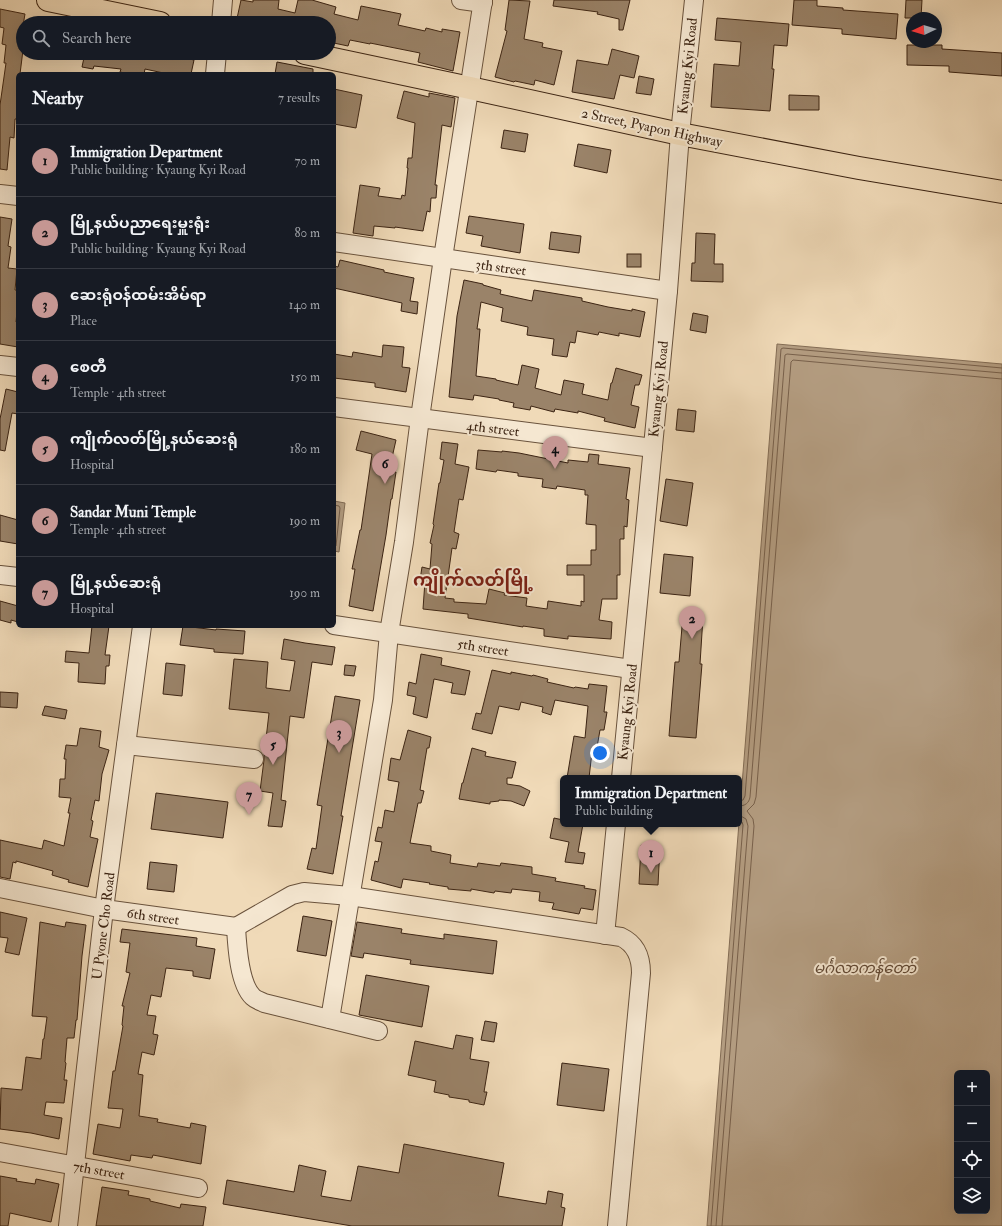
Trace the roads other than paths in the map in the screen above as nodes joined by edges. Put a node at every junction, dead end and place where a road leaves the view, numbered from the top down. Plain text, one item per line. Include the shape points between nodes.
1 (48, 0) edge
2 (223, 0) edge
3 (461, 0) edge
4 (694, 0) edge
5 (483, 1) edge
6 (126, 16) edge
7 (221, 16) edge
8 (216, 60) edge
9 (336, 60) edge
10 (215, 72) edge
11 (470, 88) junction
12 (680, 134) junction
13 (1002, 192) edge
14 (0, 194) edge
15 (16, 196) edge
16 (336, 242) edge
17 (443, 258) junction
18 (668, 291) junction
19 (0, 365) edge
20 (16, 367) edge
21 (336, 407) edge
22 (420, 418) junction
23 (653, 448) junction
24 (0, 575) edge
25 (16, 577) edge
26 (336, 625) edge
27 (142, 628) edge
28 (389, 633) junction
29 (631, 669) junction
30 (126, 745) junction
31 (254, 759) dead end
32 (620, 775) edge
33 (616, 827) edge
34 (0, 888) edge
35 (350, 896) junction
36 (104, 909) junction
37 (236, 927) junction
38 (605, 935) junction
39 (330, 1019) junction
40 (378, 1031) dead end
41 (0, 1152) edge
42 (75, 1165) junction
43 (198, 1188) dead end
44 (68, 1226) edge
45 (617, 1226) edge

1 - 6 main road
2 - 7 street
3 - 5 street
4 - 12 street, Kyaung Kyi Road
5 - 11 street
8 - 10 street
9 - 11 main road, 2 Street, Pyapon Highway
11 - 12 main road, 2 Street, Pyapon Highway
11 - 17 street
12 - 13 main road, 2 Street, Pyapon Highway
12 - 18 street, Kyaung Kyi Road
14 - 15 street
16 - 17 street, 3th street
17 - 18 street, 3th street
17 - 22 street
18 - 23 street, Kyaung Kyi Road
19 - 20 street
21 - 22 street, 4th street
22 - 23 street, 4th street
22 - 28 street
23 - 29 street, Kyaung Kyi Road
24 - 25 street
26 - 28 street, 5th street
27 - 30 street, U Pyone Cho Road
28 - 29 street, 5th street
28 - 35 street via 383,700
29 - 32 street, Kyaung Kyi Road
30 - 31 street
30 - 36 street, U Pyone Cho Road
33 - 38 street
34 - 36 street, 6th street
35 - 37 street via 298,893
35 - 38 street
35 - 39 street
36 - 37 street, 6th street
36 - 42 street, U Pyone Cho Road
37 - 39 street via 237,949 244,982 253,997 264,1003
38 - 45 street via 621,937 628,941 641,966
39 - 40 street
41 - 42 street, 7th street
42 - 43 street, 7th street
42 - 44 street, U Pyone Cho Road

